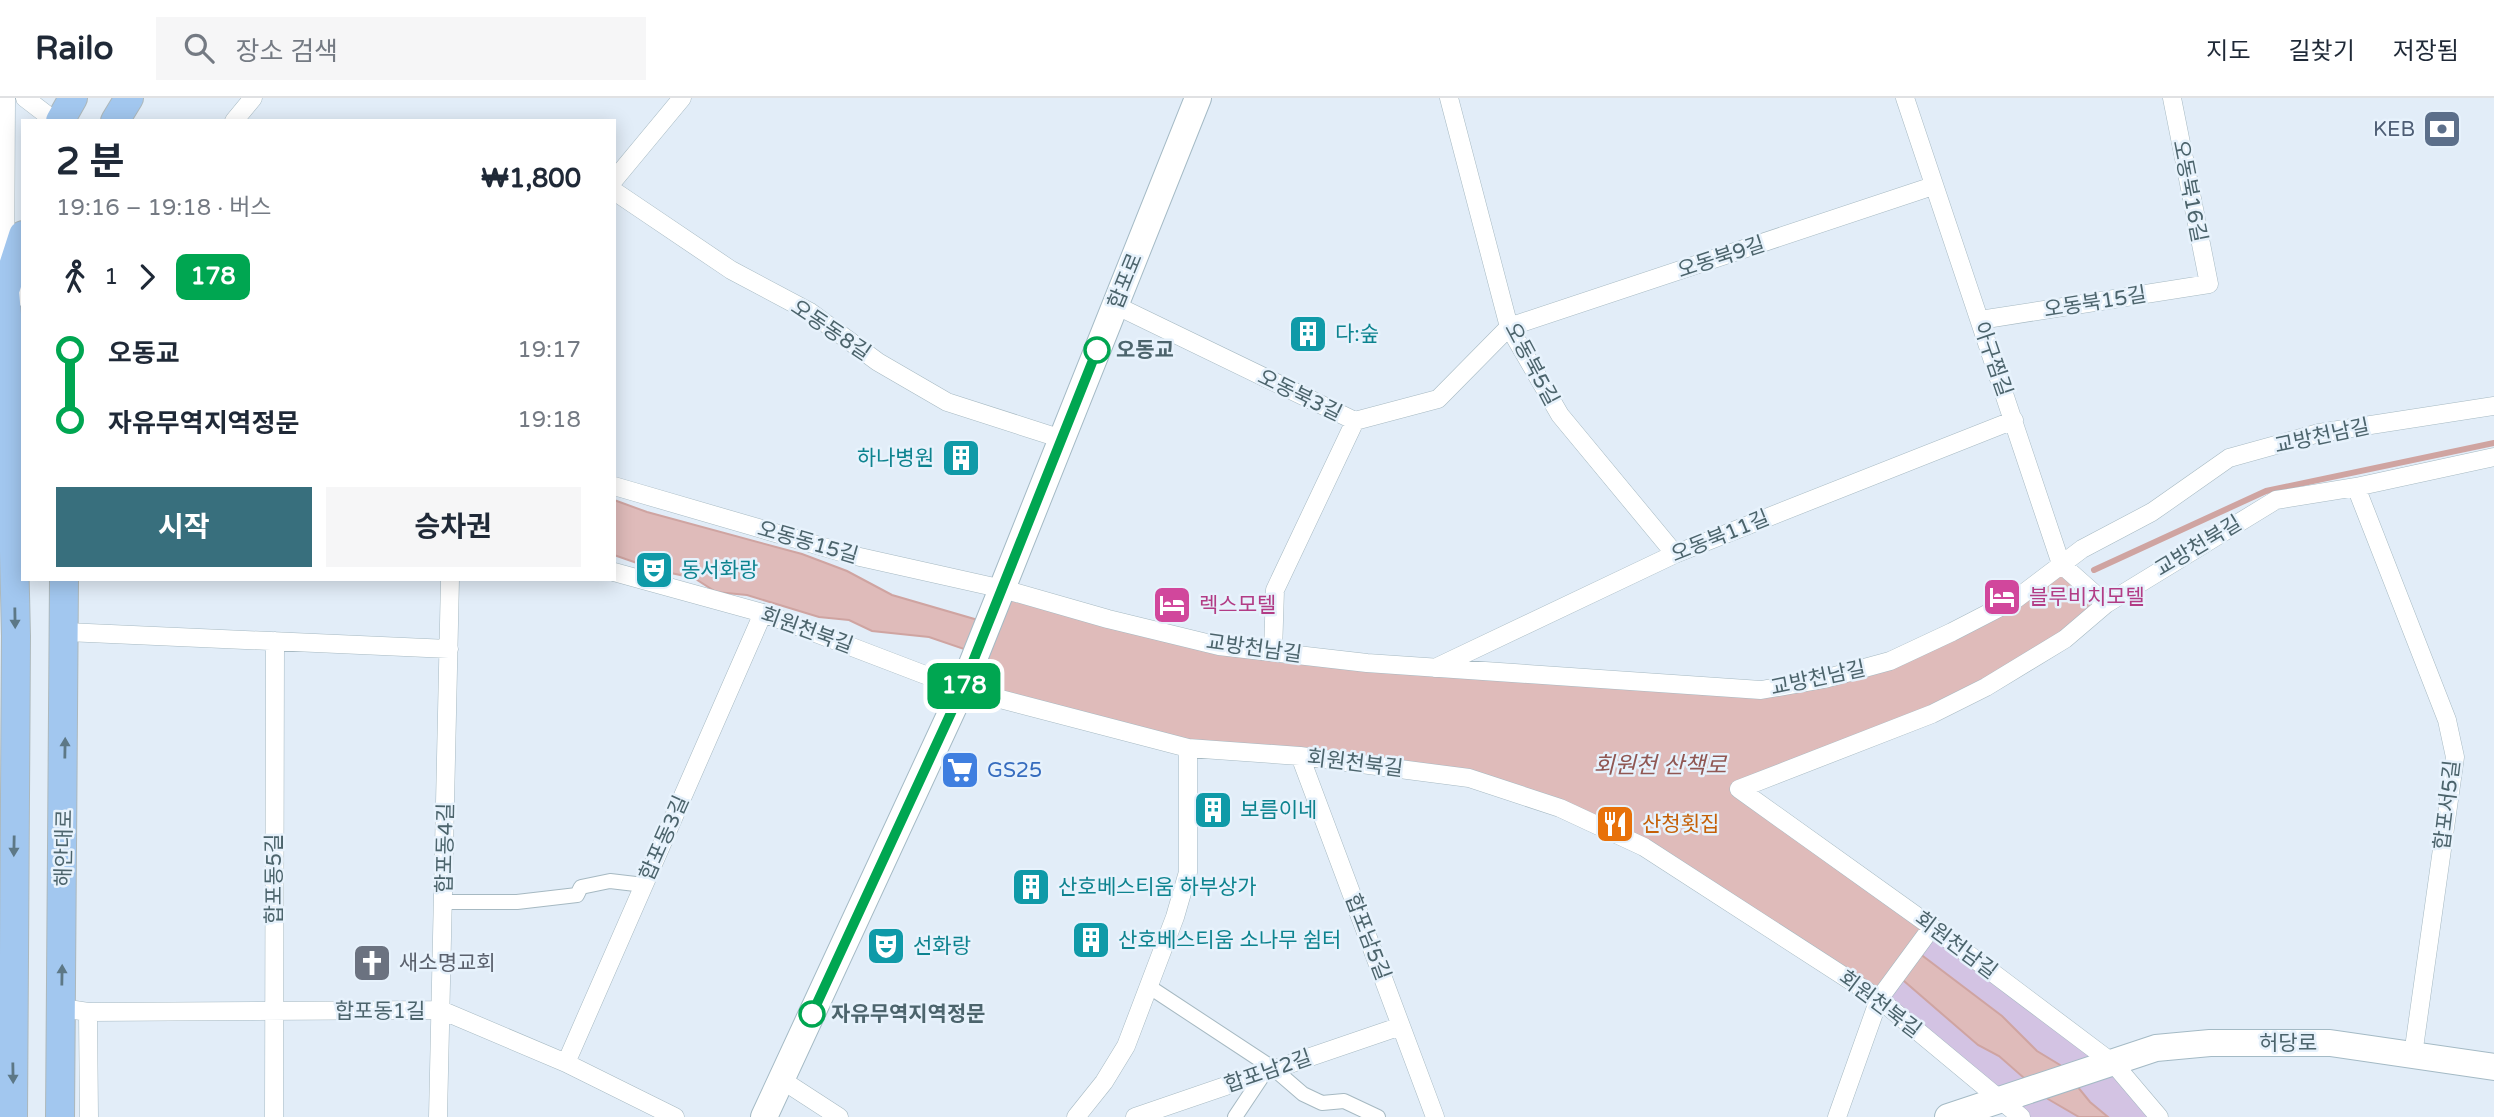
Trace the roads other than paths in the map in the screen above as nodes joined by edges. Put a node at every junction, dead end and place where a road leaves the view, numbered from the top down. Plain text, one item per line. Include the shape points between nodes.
1 (6, 98) edge
2 (24, 98) edge
3 (73, 98) edge
4 (130, 98) edge
5 (253, 98) edge
6 (682, 98) edge
7 (1198, 98) edge
8 (1449, 98) edge
9 (1905, 98) edge
10 (2172, 98) edge
11 (54, 119) edge
12 (58, 119) edge
13 (116, 119) edge
14 (236, 119) edge
15 (616, 178) edge
16 (1933, 186) junction
17 (616, 192) edge
18 (21, 248) edge
19 (2209, 284) joint
20 (14, 294) edge
21 (1115, 305) junction
22 (1980, 320) junction
23 (1509, 327) junction
24 (2494, 405) edge
25 (2014, 420) junction
26 (1355, 421) junction
27 (1062, 439) junction
28 (2494, 457) edge
29 (616, 487) edge
30 (2356, 487) junction
31 (1675, 554) junction
32 (2061, 564) junction
33 (616, 573) edge
34 (64, 581) edge
35 (450, 581) edge
36 (1003, 589) junction
37 (2106, 604) junction
38 (763, 613) junction
39 (66, 632) junction
40 (275, 641) junction
41 (449, 649) junction
42 (1273, 652) junction
43 (1433, 668) junction
44 (962, 689) junction
45 (1188, 748) junction
46 (1300, 756) junction
47 (1739, 789) joint
48 (644, 884) junction
49 (444, 902) junction
50 (1932, 927) junction
51 (1149, 986) junction
52 (1879, 999) junction
53 (75, 1010) junction
54 (441, 1010) junction
55 (273, 1011) junction
56 (1401, 1026) junction
57 (2413, 1055) junction
58 (566, 1063) junction
59 (2114, 1064) junction
60 (2494, 1067) edge
61 (1270, 1071) junction
62 (782, 1080) junction
63 (2011, 1105) edge
64 (13, 1117) edge
65 (60, 1117) edge
66 (89, 1117) edge
67 (274, 1117) edge
68 (438, 1117) edge
69 (675, 1117) edge
70 (765, 1117) edge
71 (839, 1117) edge
72 (1076, 1117) edge
73 (1135, 1117) edge
74 (1235, 1117) edge
75 (1378, 1117) edge
76 (1435, 1117) edge
77 (1837, 1117) edge
78 (1948, 1117) edge
79 (2159, 1117) edge

1 - 20 street
2 - 11 street
3 - 12 main road
4 - 13 main road
5 - 14 street
6 - 15 street
7 - 21 main road, 합포로
8 - 23 street, 오동북5길
9 - 16 street, 아구찜길
10 - 19 street, 오동북16길
16 - 22 street, 아구찜길
16 - 23 street, 오동북9길
17 - 27 street, 오동동8길 via 731,271 810,312 878,362 947,402
18 - 20 main road
19 - 22 street, 오동북15길
20 -> 64 main road via 9,339 16,636
21 - 26 street, 오동북3길
21 - 27 main road, 합포로
22 - 25 street, 아구찜길
23 - 26 street, 오동북3길 via 1438,400
23 - 31 street, 오동북5길 via 1560,415
24 - 32 street, 교방천남길 via 2319,433 2230,458 2152,512
25 - 31 street, 오동북11길
25 - 32 street, 아구찜길
26 - 42 street via 1275,590
27 - 36 main road, 합포로
28 - 30 street, 교방천북길
29 - 36 street, 오동동15길 via 851,555
30 - 37 street, 교방천북길 via 2276,500
30 - 57 street, 합포서5길 via 2447,720 2455,757
31 - 43 street, 오동북11길
32 - 37 street
32 - 43 street, 교방천남길 via 2016,598 1890,661 1824,680 1761,690
33 - 38 street, 회원천북길
34 - 39 main road, 해안대로
35 - 41 street, 합포동4길
36 - 42 street, 교방천남길 via 1219,646
36 - 44 main road, 합포로
37 - 47 street, 교방천북길 via 2065,639 1943,708
38 - 44 street, 회원천북길
38 - 48 street, 합포동3길
39 - 40 street
53 -> 39 main road, 해안대로
40 - 41 street
40 - 55 street, 합포동5길
41 - 49 street, 합포동4길
42 - 43 street, 교방천남길
44 - 45 street, 회원천북길
44 - 62 main road, 합포로
45 - 46 street, 회원천북길
45 - 51 street via 1188,872
46 - 52 street, 회원천북길 via 1469,778 1560,808 1644,847
46 - 56 street, 합포남5길
47 - 50 street, 회원천남길
48 - 49 street via 610,881 581,887 577,895 517,902
48 - 58 street, 합포동3길
49 - 54 street, 합포동4길
50 - 52 street
50 - 59 street, 회원천남길
51 - 61 street
51 - 72 street via 1126,1046
52 - 63 street, 회원천북길
52 - 77 street
53 - 55 street, 합포동1길
53 - 65 main road, 해안대로
53 - 66 street
54 - 55 street, 합포동1길
54 - 58 street, 합포동1길
54 - 68 street, 합포동4길
55 - 67 street, 합포동5길
56 - 61 street, 합포남2길
56 - 76 street, 합포남5길
57 - 59 main road, 허당로 via 2330,1043 2210,1043 2156,1048
57 - 60 main road, 허당로
58 - 69 street, 합포동1길
59 - 63 main road, 허당로
59 - 79 street, 회원천남길
61 - 73 street, 합포남2길
61 - 74 street
61 - 75 street via 1322,1103 1344,1101
62 - 70 main road, 합포로
62 - 71 street
63 - 78 main road

